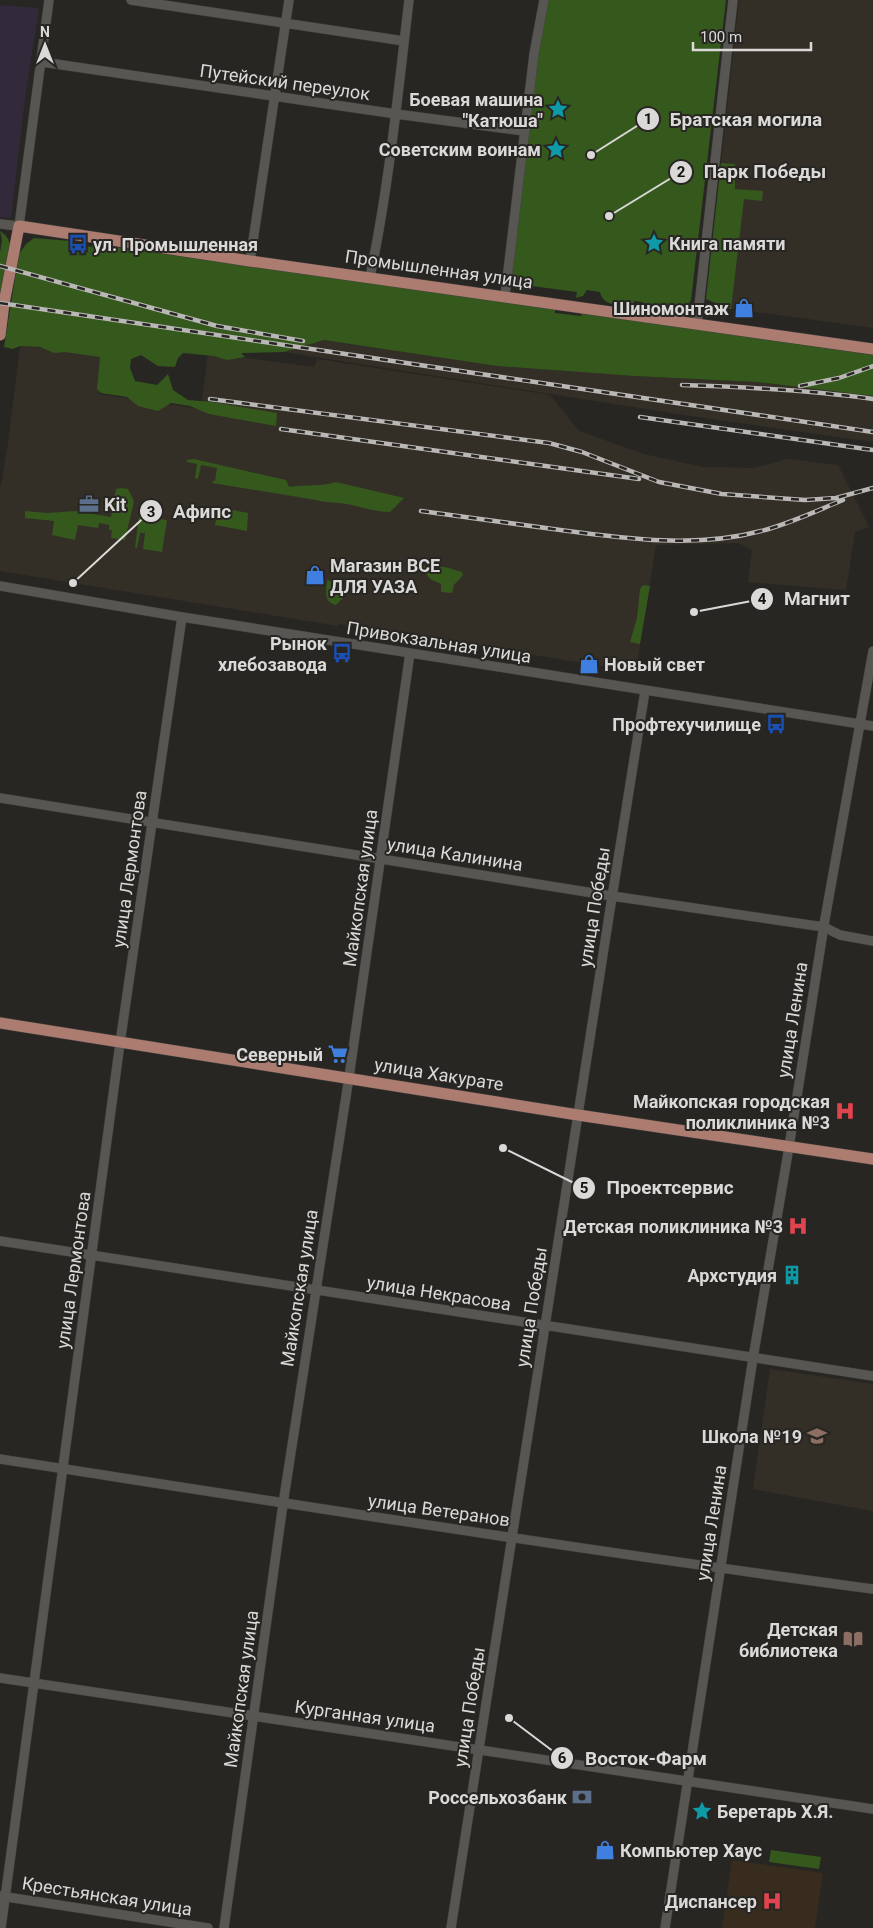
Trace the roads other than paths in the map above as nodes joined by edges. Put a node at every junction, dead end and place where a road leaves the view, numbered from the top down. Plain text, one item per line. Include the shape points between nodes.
1 (49, 0) edge
2 (131, 0) edge
3 (289, 0) edge
4 (409, 0) edge
5 (544, 0) edge
6 (733, 0) edge
7 (286, 24) junction
8 (404, 42) junction
9 (42, 62) junction
10 (275, 97) junction
11 (396, 114) junction
12 (524, 131) junction
13 (0, 224) edge
14 (19, 226) junction
15 (250, 261) junction
16 (370, 278) junction
17 (504, 296) junction
18 (697, 324) junction
19 (0, 335) edge
20 (873, 349) edge
21 (0, 586) edge
22 (182, 618) junction
23 (873, 651) edge
24 (410, 653) junction
25 (645, 692) junction
26 (859, 725) junction
27 (873, 726) edge
28 (0, 798) edge
29 (152, 822) junction
30 (381, 859) junction
31 (612, 896) junction
32 (824, 927) junction
33 (873, 941) edge
34 (0, 1023) edge
35 (120, 1043) junction
36 (349, 1078) junction
37 (578, 1115) junction
38 (789, 1147) junction
39 (873, 1159) edge
40 (0, 1241) edge
41 (91, 1255) junction
42 (315, 1290) junction
43 (545, 1325) junction
44 (753, 1358) junction
45 (873, 1376) edge
46 (0, 1459) edge
47 (62, 1469) junction
48 (283, 1504) junction
49 (512, 1538) junction
50 (720, 1568) junction
51 (873, 1589) edge
52 (0, 1678) edge
53 (35, 1684) junction
54 (254, 1716) junction
55 (479, 1750) junction
56 (687, 1781) junction
57 (873, 1808) edge
58 (3, 1896) edge
59 (1, 1928) edge
60 (208, 1928) edge
61 (224, 1928) edge
62 (452, 1928) edge
63 (665, 1928) edge

1 - 9 street
2 - 7 street
3 - 7 street
4 - 8 street
5 - 12 street
6 - 18 street
7 - 8 street
7 - 10 street
8 - 11 street
9 - 10 street, Путейский переулок
9 - 14 street
10 - 11 street, Путейский переулок
10 - 15 street
11 - 12 street, Путейский переулок
11 - 16 street
12 - 17 street
13 - 14 street, Промышленная улица
14 - 15 main road, Промышленная улица
14 - 19 main road
15 - 16 main road, Промышленная улица
16 - 17 main road, Промышленная улица
17 - 18 main road, Промышленная улица
18 - 20 main road, Промышленная улица
21 - 22 street, Привокзальная улица
22 - 24 street, Привокзальная улица
22 - 29 street, улица Лермонтова
23 - 26 street, улица Ленина
24 - 25 street, Привокзальная улица
24 - 30 street, Майкопская улица
25 - 26 street, Привокзальная улица
25 - 31 street, улица Победы
26 - 27 street, Привокзальная улица
26 - 32 street, улица Ленина
28 - 29 street, улица Калинина
29 - 30 street, улица Калинина
29 - 35 street, улица Лермонтова
30 - 31 street, улица Калинина
30 - 36 street, Майкопская улица
31 - 32 street, улица Калинина
31 - 37 street, улица Победы
32 - 33 street, улица Калинина via 840,935
32 - 38 street, улица Ленина
34 - 35 main road, улица Хакурате
35 - 36 main road, улица Хакурате
35 - 41 street, улица Лермонтова
36 - 37 main road, улица Хакурате
36 - 42 street, Майкопская улица
37 - 38 main road, улица Хакурате
37 - 43 street, улица Победы
38 - 39 main road, улица Хакурате
38 - 44 street, улица Ленина
40 - 41 street, улица Некрасова
41 - 42 street, улица Некрасова
41 - 47 street, улица Лермонтова
42 - 43 street, улица Некрасова
42 - 48 street, Майкопская улица
43 - 44 street, улица Некрасова
43 - 49 street, улица Победы
44 - 45 street, улица Некрасова
44 - 50 street, улица Ленина
46 - 47 street, улица Ветеранов
47 - 48 street, улица Ветеранов
47 - 53 street, улица Лермонтова
48 - 49 street, улица Ветеранов
48 - 54 street, Майкопская улица
49 - 50 street, улица Ветеранов
49 - 55 street, улица Победы
50 - 51 street, улица Ветеранов
50 - 56 street, улица Ленина
52 - 53 street, Курганная улица
53 - 54 street, Курганная улица
53 - 58 street, улица Лермонтова
54 - 55 street, Курганная улица
54 - 61 street, Майкопская улица
55 - 56 street, Курганная улица
55 - 62 street, улица Победы
56 - 57 street, Курганная улица
56 - 63 street, улица Ленина
58 - 59 street, улица Лермонтова
58 - 60 street, Крестьянская улица

